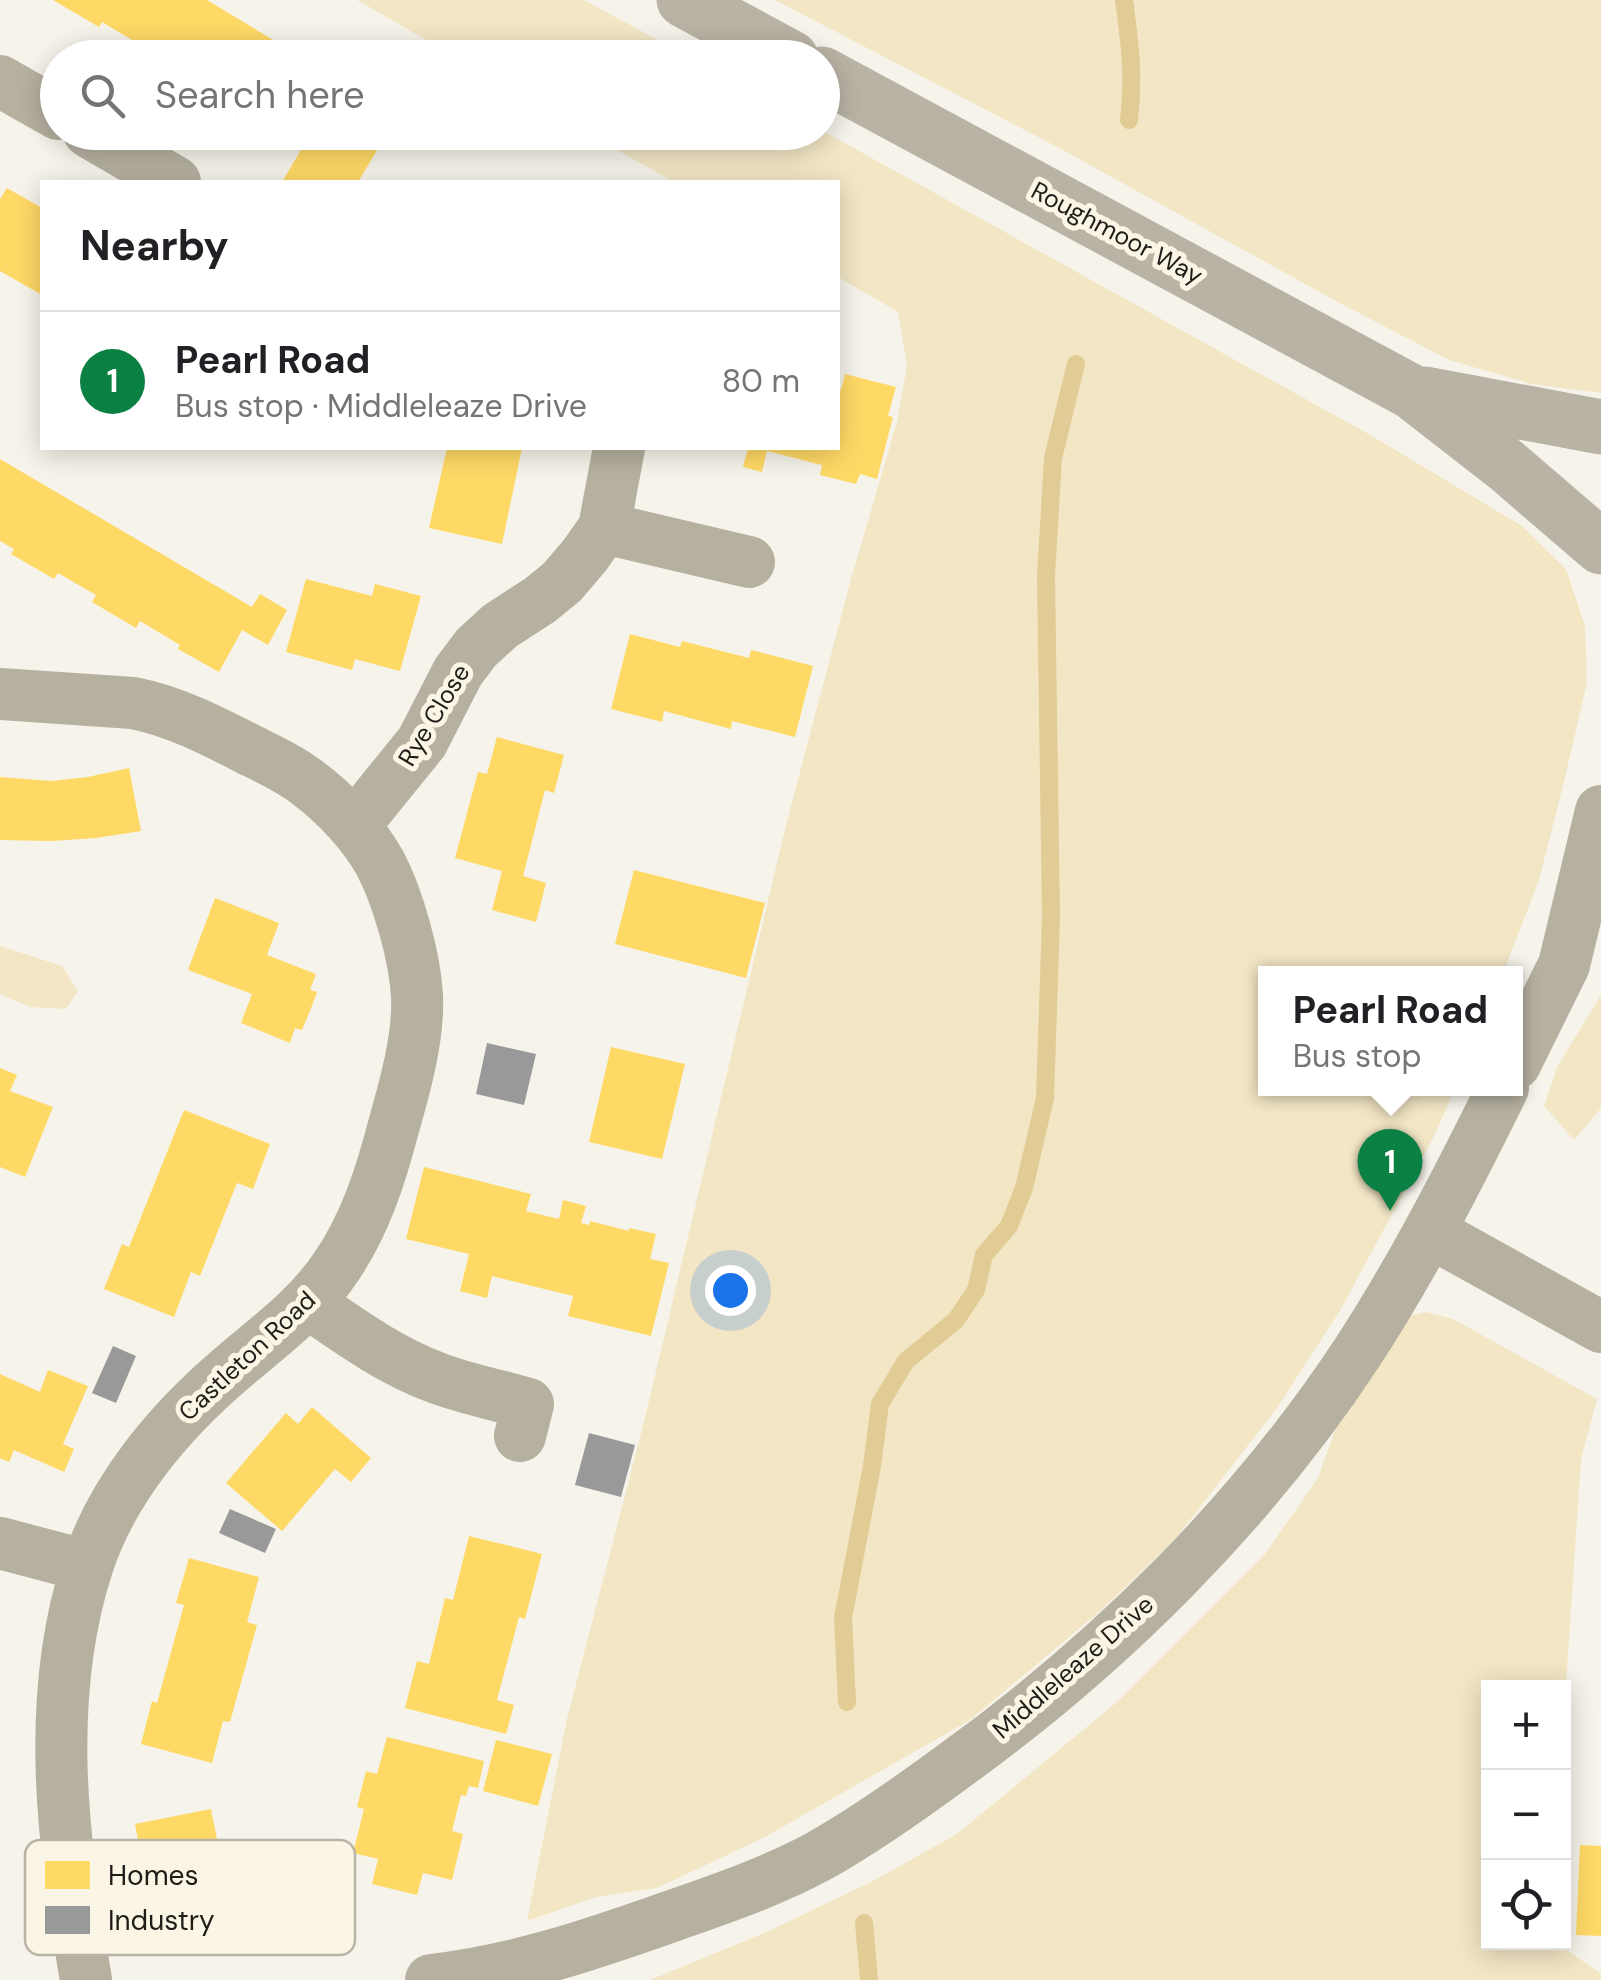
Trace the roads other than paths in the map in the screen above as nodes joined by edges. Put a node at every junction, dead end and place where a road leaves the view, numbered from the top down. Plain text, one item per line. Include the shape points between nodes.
1 (684, 0) edge
2 (758, 40) edge
3 (0, 81) edge
4 (840, 84) edge
5 (40, 104) edge
6 (120, 150) edge
7 (172, 180) edge
8 (1412, 392) junction
9 (1601, 428) edge
10 (619, 450) edge
11 (604, 528) junction
12 (1601, 547) edge
13 (749, 562) dead end
14 (0, 694) edge
15 (1601, 810) edge
16 (354, 826) junction
17 (1601, 922) edge
18 (1564, 965) junction
19 (1523, 1048) edge
20 (1499, 1096) edge
21 (1430, 1232) junction
22 (307, 1302) junction
23 (1601, 1327) edge
24 (520, 1436) dead end
25 (0, 1544) edge
26 (87, 1566) junction
27 (65, 1840) edge
28 (82, 1955) edge
29 (86, 1980) edge
30 (431, 1980) edge

1 - 2 main road
3 - 5 street
4 - 8 main road, Roughmoor Way
6 - 7 street
8 - 9 main road, Roughmoor Way
8 - 12 main road, Roughmoor Way
10 - 11 street, Rye Close
11 - 13 street
11 - 16 street, Rye Close via 562,582 476,648 422,742
14 - 16 street, Castleton Road via 154,707 308,782
15 - 18 street
16 - 22 street, Castleton Road via 380,864 398,910 418,999 406,1084 376,1188 354,1238
17 - 18 street
18 - 19 street
20 - 21 street, Middleleaze Drive
21 - 23 street
21 - 30 street, Middleleaze Drive via 1356,1354 1233,1512 1135,1616 986,1744 818,1856 730,1896 520,1965
22 - 24 street via 394,1360 528,1404
22 - 26 street, Castleton Road via 157,1444 104,1524
25 - 26 street
26 - 27 street, Castleton Road via 63,1701
28 - 29 street, Castleton Road

